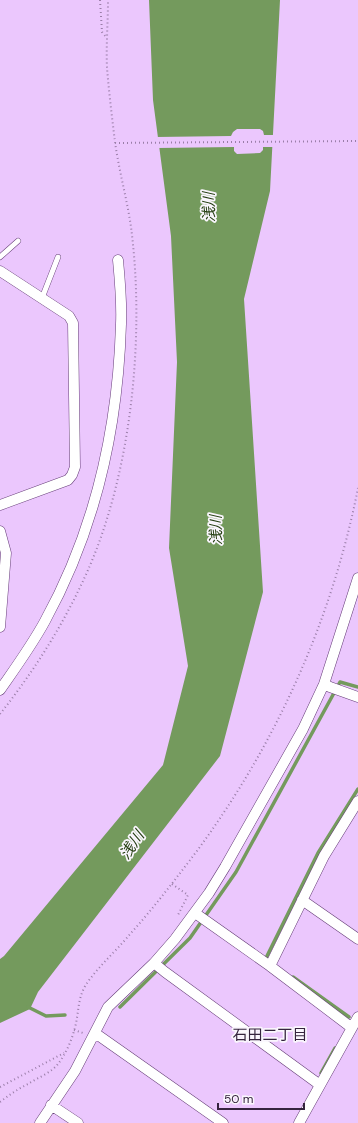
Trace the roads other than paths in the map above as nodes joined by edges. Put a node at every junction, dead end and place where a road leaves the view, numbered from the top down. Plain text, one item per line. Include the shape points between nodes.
1 (18, 241) dead end
2 (0, 257) edge
3 (58, 257) dead end
4 (118, 260) dead end
5 (0, 271) edge
6 (42, 298) junction
7 (0, 505) edge
8 (0, 531) edge
9 (358, 578) edge
10 (0, 627) edge
11 (327, 686) junction
12 (0, 690) edge
13 (358, 697) edge
14 (358, 801) edge
15 (302, 900) junction
16 (197, 914) junction
17 (356, 935) edge
18 (155, 964) junction
19 (270, 966) junction
20 (358, 1017) edge
21 (352, 1028) junction
22 (95, 1033) junction
23 (320, 1085) junction
24 (51, 1106) junction
25 (40, 1123) edge
26 (78, 1123) edge
27 (224, 1123) edge
28 (299, 1123) edge

1 - 2 lane
3 - 6 lane
4 - 12 street via 121,323 119,364 103,472 70,570 45,621
5 - 6 street
6 - 7 street via 69,316 73,323 75,467 68,480
8 - 10 street via 6,553
9 - 11 street
11 - 13 street
11 - 16 street
14 - 15 street via 324,856
15 - 17 street
15 - 19 street
16 - 18 street
16 - 19 street
18 - 22 street via 108,1007
18 - 23 street
19 - 21 street
20 - 21 street
21 - 23 street
22 - 24 street via 75,1071
22 - 27 street
23 - 28 street
24 - 25 street
24 - 26 street

